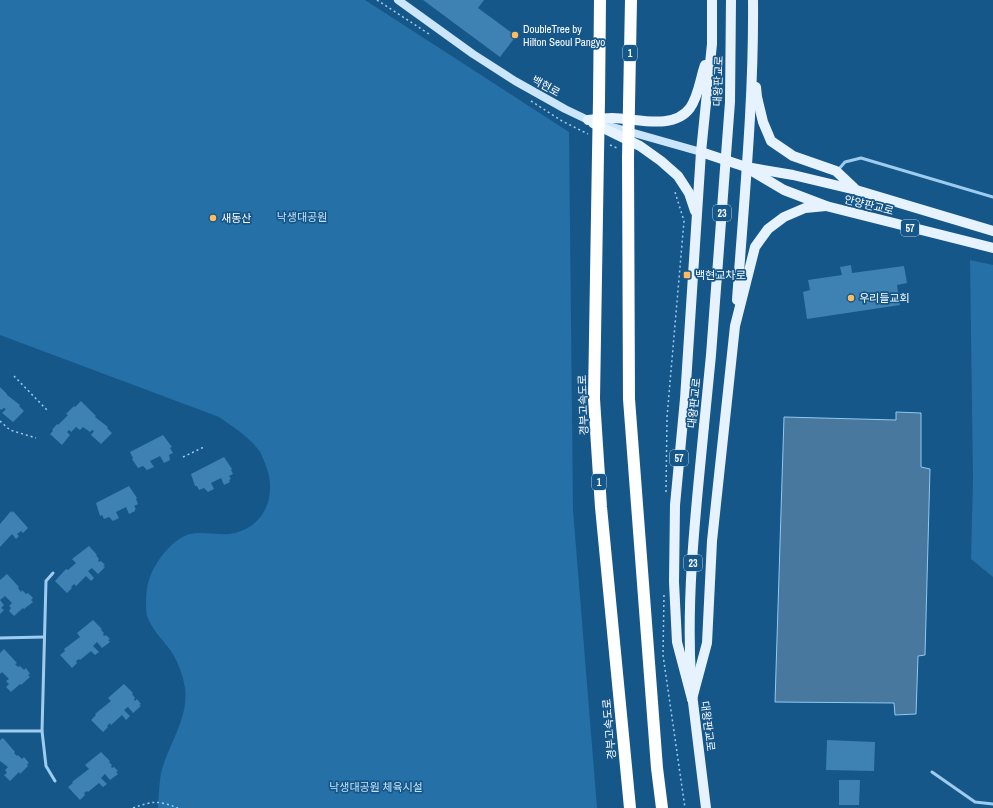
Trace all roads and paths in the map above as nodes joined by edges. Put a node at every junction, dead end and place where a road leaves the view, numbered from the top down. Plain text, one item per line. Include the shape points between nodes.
1 (398, 0) edge
2 (600, 0) edge
3 (630, 0) edge
4 (712, 0) edge
5 (731, 0) edge
6 (753, 0) edge
7 (753, 43) junction
8 (712, 44) junction
9 (588, 120) junction
10 (701, 152) junction
11 (746, 167) junction
12 (836, 171) junction
13 (856, 190) junction
14 (993, 197) edge
15 (826, 206) junction
16 (697, 216) junction
17 (993, 231) edge
18 (993, 248) edge
19 (735, 326) junction
20 (14, 376) dead end
21 (47, 410) dead end
22 (0, 420) edge
23 (36, 438) dead end
24 (204, 447) dead end
25 (184, 457) dead end
26 (53, 573) dead end
27 (44, 637) junction
28 (0, 638) edge
29 (692, 699) junction
30 (0, 731) edge
31 (42, 731) junction
32 (932, 772) dead end
33 (55, 781) dead end
34 (993, 804) edge
35 (133, 808) edge
36 (178, 808) edge
37 (630, 808) edge
38 (662, 808) edge
39 (706, 808) edge

1 - 9 main road, 백현로 via 515,81
2 - 37 highway, 경부고속도로 / 1, bridge via 594,399 601,507
3 - 38 highway, 1, bridge via 629,399
4 - 8 main road, 대왕판교로
5 - 29 main road, 대왕판교로 / 23, bridge via 730,102 711,355 694,531 689,643
6 - 7 main road
7 - 11 main road
7 - 12 main road via 757,97 771,141 793,156
8 - 9 main road via 700,88 682,116 663,122 612,118
8 - 10 main road, 대왕판교로
9 - 10 main road, 백현로
9 - 16 main road via 640,146 667,166 678,176 689,193
10 - 11 main road, 안양판교로 / 57
10 - 16 main road, 대왕판교로 / 57
11 - 13 main road, 안양판교로 / 57
11 - 15 main road, 안양판교로 / 57 via 784,190
11 - 19 main road
12 - 13 main road
12 - 14 lane via 845,162 861,158
13 - 17 main road, 안양판교로 / 57
15 - 18 main road, 안양판교로 / 57
15 - 19 main road, 57 via 806,208 784,217 768,229 755,247
16 - 29 main road, 57 via 675,512 674,582 677,642
19 - 29 main road, 57 via 712,541 707,643
20 - 21 path
22 - 23 path via 10,430
24 - 25 path
26 - 27 lane via 46,581
27 - 28 lane
27 - 31 lane
29 - 39 main road, 대왕판교로 / 23
30 - 31 lane
31 - 33 lane via 46,766
32 - 34 lane via 974,802
35 - 36 path via 148,802

